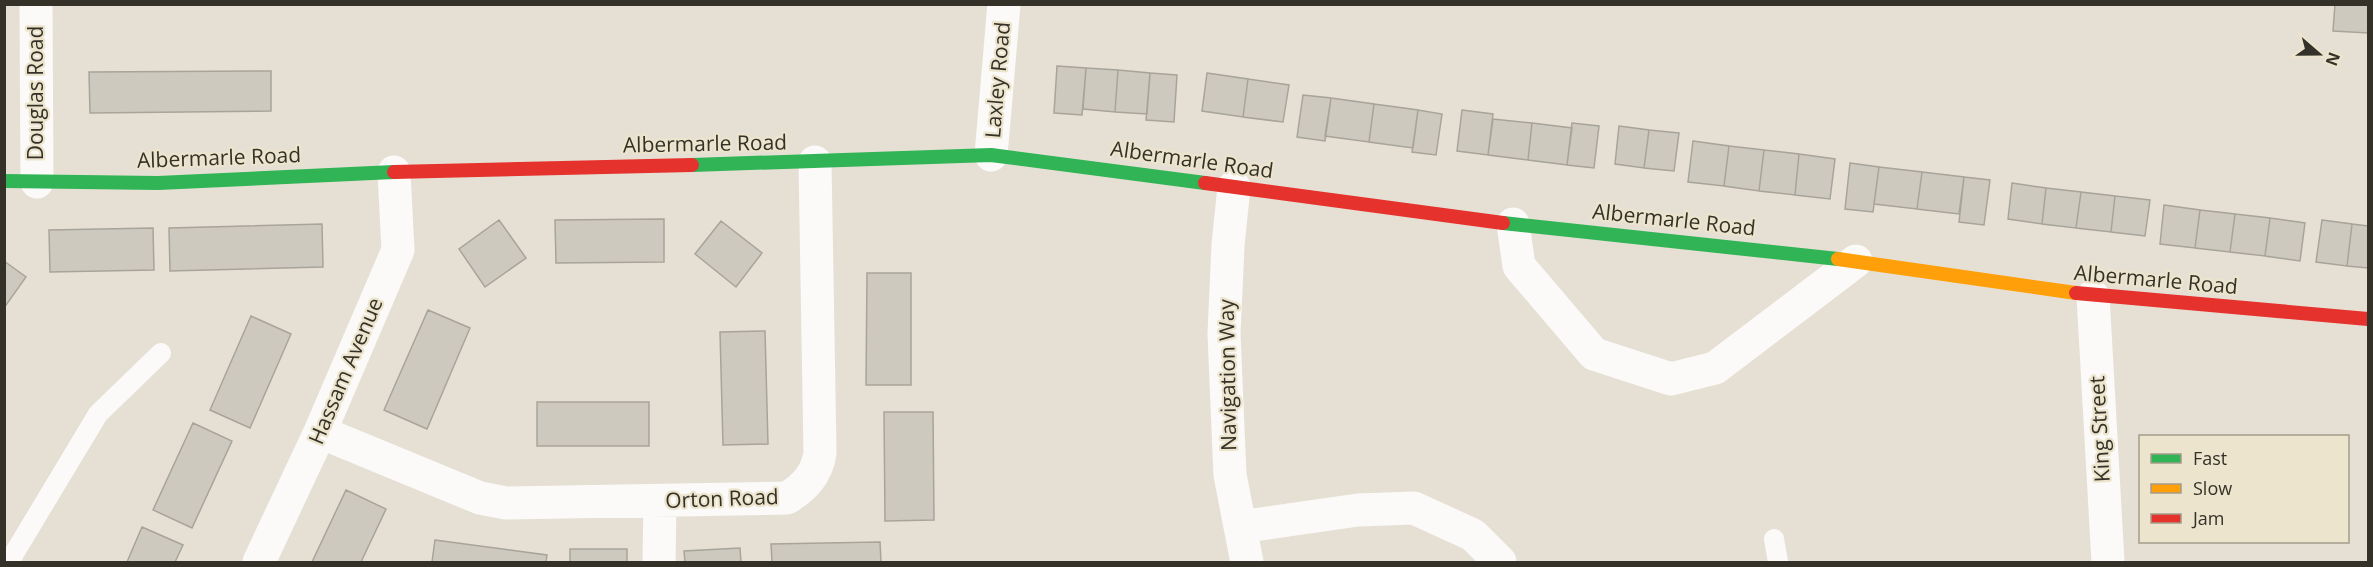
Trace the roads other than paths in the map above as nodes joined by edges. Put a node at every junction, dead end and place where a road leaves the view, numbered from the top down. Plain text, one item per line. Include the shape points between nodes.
1 (36, 4) edge
2 (1004, 4) edge
3 (991, 155) junction
4 (815, 162) junction
5 (394, 172) junction
6 (4, 181) edge
7 (37, 182) junction
8 (1234, 187) junction
9 (1513, 224) junction
10 (1856, 261) junction
11 (2093, 296) junction
12 (2368, 319) edge
13 (161, 354) dead end
14 (320, 432) junction
15 (660, 501) junction
16 (1240, 527) junction
17 (1774, 539) dead end
18 (9, 562) edge
19 (259, 562) edge
20 (659, 562) edge
21 (1247, 562) edge
22 (1500, 562) edge
23 (1778, 562) edge
24 (2108, 562) edge

1 - 7 street, Douglas Road
2 - 3 street, Laxley Road
3 - 4 street, Albermarle Road
3 - 8 street, Albermarle Road
4 - 5 street, Albermarle Road
4 - 15 street, Orton Road via 818,467 801,489 787,498
5 - 7 street, Albermarle Road via 159,183
5 - 14 street, Hassam Avenue via 398,250
6 - 7 street, Albermarle Road
8 - 9 street, Albermarle Road
8 - 16 street, Navigation Way via 1224,334 1230,475
9 - 10 street, Albermarle Road
9 - 10 street via 1519,266 1594,354 1671,379 1715,368
10 - 11 street, Albermarle Road
11 - 12 street, Albermarle Road
11 - 24 street, King Street
13 - 18 lane via 98,414
14 - 15 street, Orton Road via 480,498 506,503
14 - 19 street, Hassam Avenue
15 - 20 street
16 - 21 street, Navigation Way
16 - 22 street via 1358,510 1414,508 1473,535
17 - 23 lane

